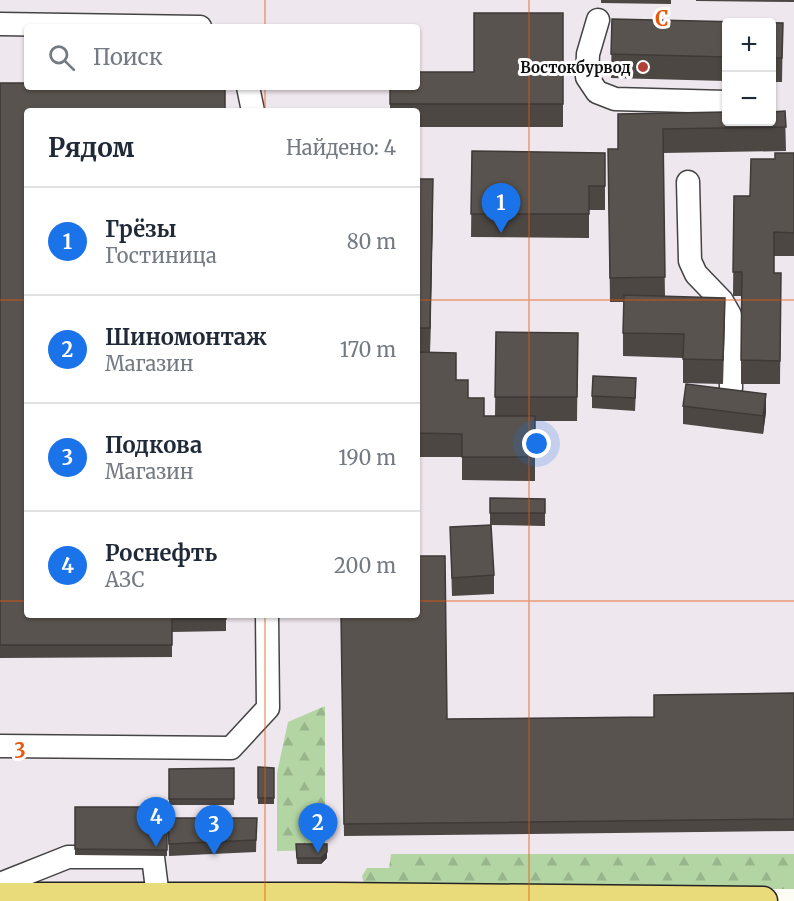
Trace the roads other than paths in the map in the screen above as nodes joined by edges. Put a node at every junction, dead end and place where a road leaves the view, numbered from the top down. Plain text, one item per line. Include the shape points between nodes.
1 (598, 20) dead end
2 (0, 24) edge
3 (24, 24) edge
4 (249, 90) edge
5 (722, 102) edge
6 (252, 108) edge
7 (688, 183) dead end
8 (731, 388) edge
9 (267, 618) edge
10 (0, 746) edge
11 (0, 884) edge
12 (0, 897) edge
13 (158, 897) junction
14 (635, 900) edge
15 (763, 901) edge

1 - 5 lane via 588,54 587,77 597,92 615,99
2 - 3 lane
4 - 6 lane
7 - 8 lane via 690,261 730,315
9 - 10 lane via 268,708 231,748
11 - 13 lane via 68,857 153,857
12 - 13 main road
13 - 14 main road
14 - 15 main road

